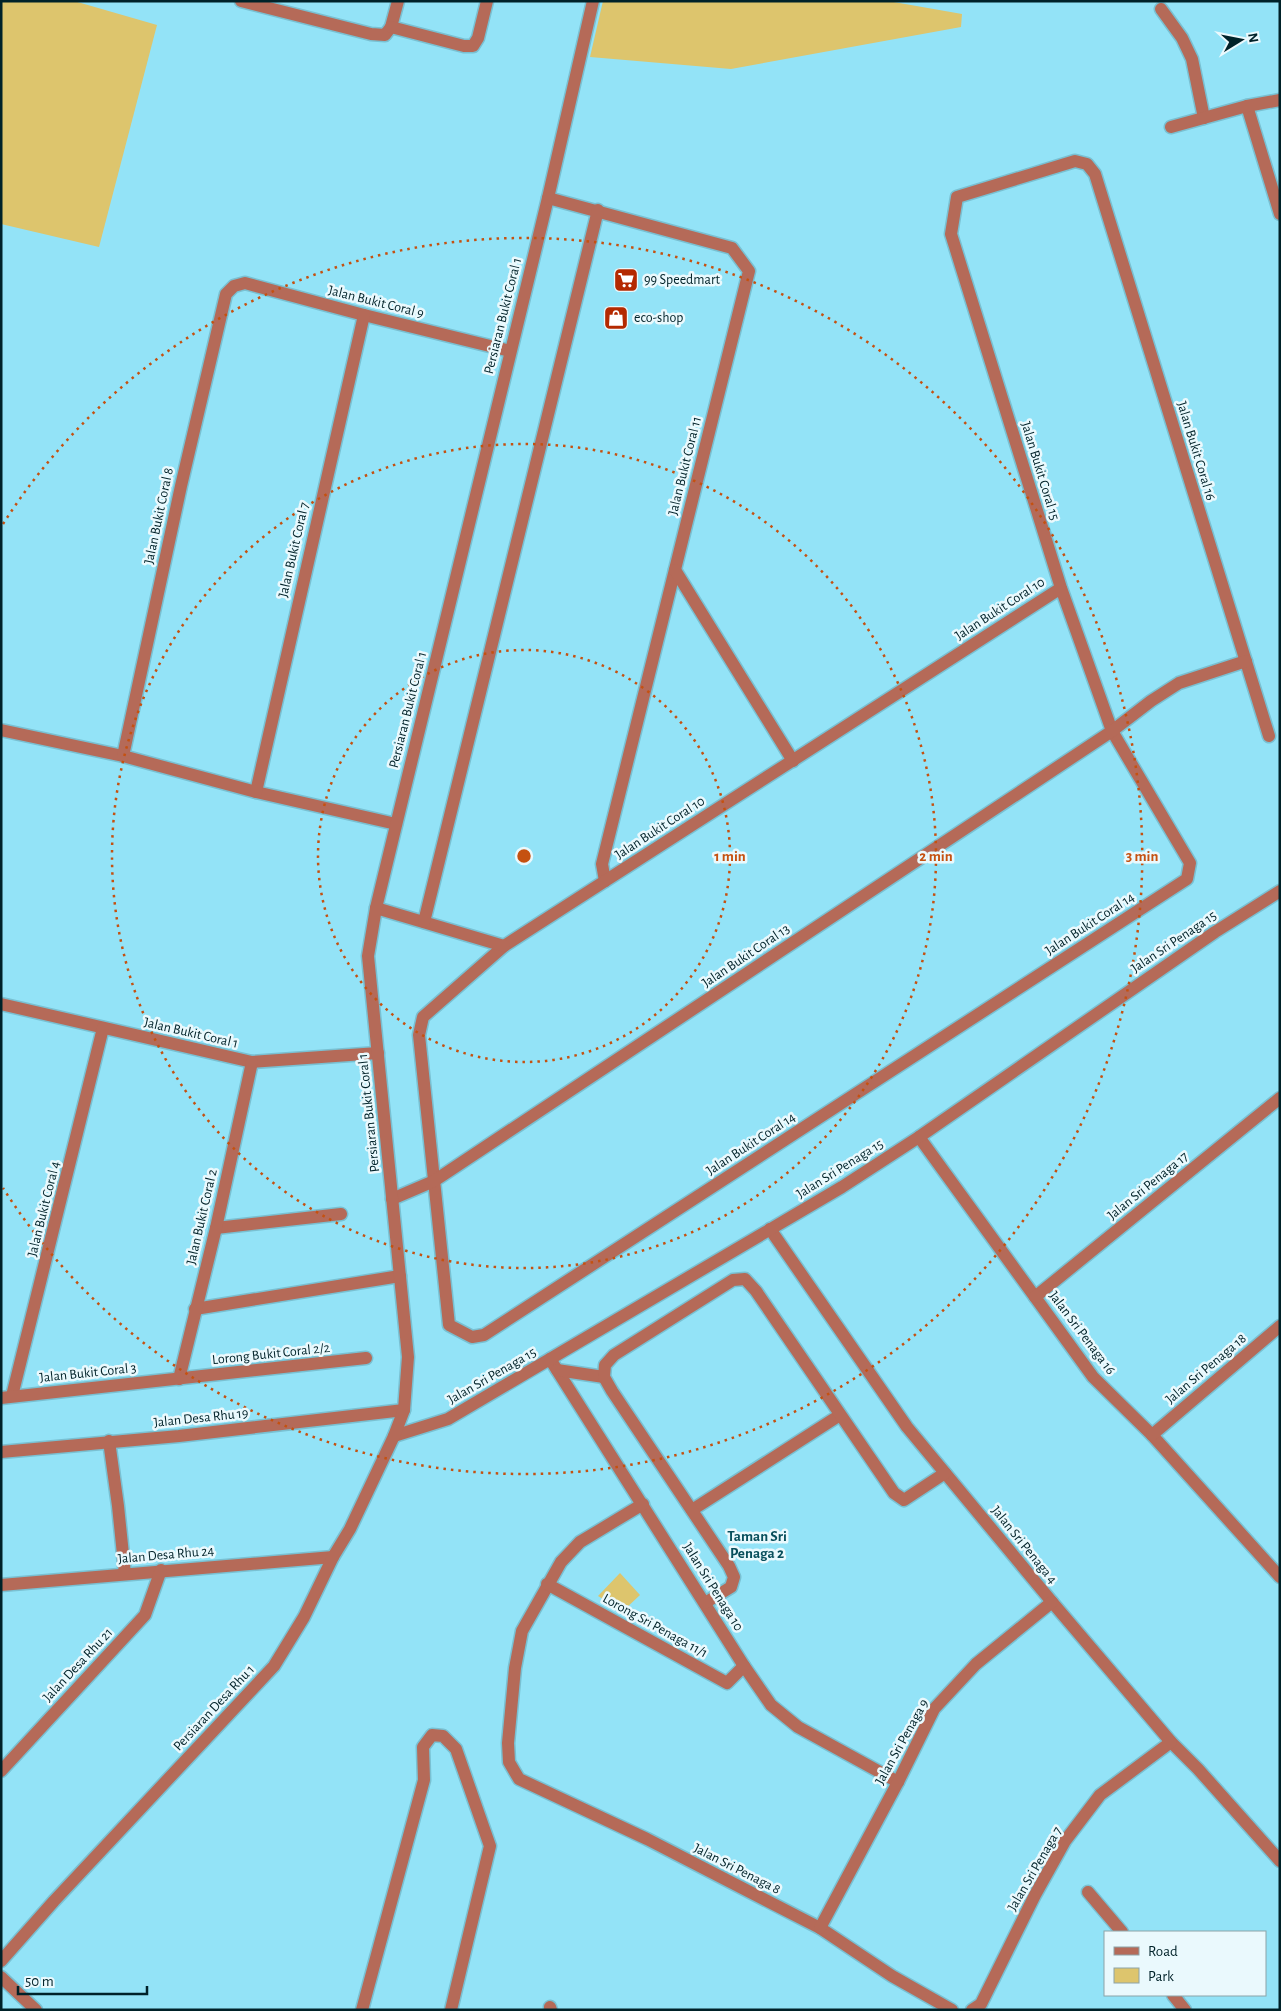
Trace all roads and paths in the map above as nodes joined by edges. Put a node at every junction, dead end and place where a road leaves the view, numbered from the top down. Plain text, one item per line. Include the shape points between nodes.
1 (242, 1) edge
2 (398, 1) edge
3 (487, 1) edge
4 (594, 1) edge
5 (1161, 9) dead end
6 (391, 27) junction
7 (1280, 100) edge
8 (1246, 106) junction
9 (1204, 118) junction
10 (1171, 127) dead end
11 (1095, 174) joint
12 (548, 198) junction
13 (598, 210) junction
14 (1280, 214) edge
15 (234, 286) joint
16 (364, 315) junction
17 (510, 351) junction
18 (675, 570) junction
19 (1062, 588) junction
20 (1246, 661) junction
21 (1, 730) edge
22 (1112, 731) junction
23 (1269, 736) dead end
24 (123, 756) junction
25 (793, 761) junction
26 (256, 792) junction
27 (396, 824) junction
28 (1187, 879) joint
29 (605, 881) junction
30 (1280, 891) edge
31 (376, 908) junction
32 (424, 922) junction
33 (504, 946) junction
34 (1, 1004) edge
35 (104, 1028) junction
36 (378, 1053) junction
37 (252, 1062) junction
38 (1280, 1098) edge
39 (919, 1137) junction
40 (434, 1181) junction
41 (392, 1199) junction
42 (341, 1214) dead end
43 (216, 1228) junction
44 (770, 1229) junction
45 (400, 1276) junction
46 (1035, 1297) junction
47 (195, 1309) junction
48 (1280, 1326) edge
49 (366, 1358) dead end
50 (554, 1365) junction
51 (604, 1377) junction
52 (179, 1379) junction
53 (7, 1397) edge
54 (404, 1410) junction
55 (840, 1415) junction
56 (1152, 1435) junction
57 (394, 1436) junction
58 (109, 1441) junction
59 (1, 1452) edge
60 (945, 1473) junction
61 (643, 1504) junction
62 (692, 1510) junction
63 (334, 1557) junction
64 (161, 1570) junction
65 (125, 1574) junction
66 (1280, 1577) edge
67 (547, 1584) junction
68 (1, 1585) edge
69 (1052, 1602) junction
70 (705, 1603) junction
71 (744, 1666) junction
72 (1171, 1742) junction
73 (1, 1771) edge
74 (898, 1782) junction
75 (1280, 1861) edge
76 (1088, 1892) dead end
77 (820, 1928) junction
78 (1121, 1931) edge
79 (1, 1961) edge
80 (1, 1977) edge
81 (1174, 1996) edge
82 (36, 2010) edge
83 (362, 2010) edge
84 (450, 2010) edge
85 (952, 2010) edge
86 (972, 2010) edge
87 (1185, 2010) edge

1 - 6 street via 371,34 385,35
2 - 6 street
3 - 6 street via 473,46
4 - 12 street, Persiaran Bukit Coral 1
5 - 9 street via 1182,38 1192,59
7 - 8 street
8 - 9 street
8 - 14 street
9 - 10 street
11 - 19 street, Jalan Bukit Coral 15 via 1087,164 1075,161 957,197 950,234
11 - 20 street, Jalan Bukit Coral 16
12 - 13 street, Jalan Bukit Coral 11
12 - 17 street, Persiaran Bukit Coral 1
13 - 18 street, Jalan Bukit Coral 11 via 732,248 749,271
13 - 32 street
15 - 16 street, Jalan Bukit Coral 9 via 245,283
15 - 24 street, Jalan Bukit Coral 8 via 226,294 217,332
16 - 17 street, Jalan Bukit Coral 9
16 - 26 street, Jalan Bukit Coral 7
17 - 27 street, Persiaran Bukit Coral 1
18 - 25 street
18 - 29 street, Jalan Bukit Coral 11 via 602,864
19 - 22 street, Jalan Bukit Coral 15
19 - 25 street, Jalan Bukit Coral 10
20 - 22 street, Jalan Bukit Coral 13 via 1179,682
20 - 23 street, Jalan Bukit Coral 16
21 - 24 street
22 - 28 street, Jalan Bukit Coral 15 via 1190,863
22 - 40 street, Jalan Bukit Coral 13
24 - 26 street
25 - 29 street, Jalan Bukit Coral 10
26 - 27 street
27 - 31 street, Persiaran Bukit Coral 1
28 - 40 street, Jalan Bukit Coral 14 via 484,1335 472,1337 449,1325
29 - 33 street, Jalan Bukit Coral 10
30 - 39 street, Jalan Sri Penaga 15 via 1199,943
31 - 32 street
31 - 36 street, Persiaran Bukit Coral 1 via 368,956
32 - 33 street
33 - 40 street, Jalan Bukit Coral 10 via 423,1017 419,1035
34 - 35 street, Jalan Bukit Coral 1
35 - 37 street, Jalan Bukit Coral 1
35 - 53 street, Jalan Bukit Coral 4
36 - 37 street, Jalan Bukit Coral 1
36 - 41 street, Persiaran Bukit Coral 1
37 - 43 street, Jalan Bukit Coral 2
38 - 46 street, Jalan Sri Penaga 17
39 - 44 street, Jalan Sri Penaga 15
39 - 46 street, Jalan Sri Penaga 16
40 - 41 street, Jalan Bukit Coral 13
41 - 45 street, Persiaran Bukit Coral 1
42 - 43 street
43 - 47 street, Jalan Bukit Coral 2
44 - 50 street, Jalan Sri Penaga 15
44 - 60 street, Jalan Sri Penaga 4 via 907,1427
45 - 47 street
45 - 54 street, Persiaran Bukit Coral 1 via 408,1357
46 - 56 street, Jalan Sri Penaga 16 via 1093,1376
47 - 52 street, Jalan Bukit Coral 2
48 - 56 street, Jalan Sri Penaga 18
49 - 52 street, Lorong Bukit Coral 2/2
50 - 51 street
50 - 57 street, Jalan Sri Penaga 15 via 448,1419
50 - 61 street, Jalan Sri Penaga 10
51 - 55 street via 605,1366 614,1355 733,1280 745,1279
51 - 62 street
52 - 53 street, Jalan Bukit Coral 3
54 - 57 street, Persiaran Bukit Coral 1
54 - 58 street, Jalan Desa Rhu 19
55 - 60 street via 894,1493 904,1500
55 - 62 street
56 - 66 street, Jalan Sri Penaga 16
57 - 63 street, Persiaran Desa Rhu 1
58 - 59 street, Jalan Desa Rhu 19
58 - 65 street
60 - 69 street, Jalan Sri Penaga 4
61 - 67 street via 580,1542 561,1562
61 - 70 street, Jalan Sri Penaga 10
62 - 70 street via 734,1577 731,1587
63 - 64 street, Jalan Desa Rhu 24
63 - 79 street, Persiaran Desa Rhu 1 via 304,1617 274,1666
64 - 65 street, Jalan Desa Rhu 24
64 - 73 street, Jalan Desa Rhu 21 via 145,1616
65 - 68 street, Jalan Desa Rhu 24
67 - 71 street, Lorong Sri Penaga 11/1 via 727,1683
67 - 77 street, Jalan Sri Penaga 8 via 522,1632 514,1678 508,1743 509,1762 519,1779 647,1839
69 - 72 street, Jalan Sri Penaga 4
69 - 74 street, Jalan Sri Penaga 9 via 976,1664 934,1710
70 - 71 street, Jalan Sri Penaga 10
71 - 74 street, Jalan Sri Penaga 10 via 771,1705 798,1727
72 - 75 street, Jalan Sri Penaga 4
72 - 86 street, Jalan Sri Penaga 7 via 1100,1795 1065,1841 981,2004
74 - 77 street, Jalan Sri Penaga 9
76 - 78 street
77 - 85 street, Jalan Sri Penaga 8 via 892,1976
80 - 82 street
81 - 87 street
83 - 84 street via 424,1780 423,1747 432,1736 443,1736 456,1749 490,1846

